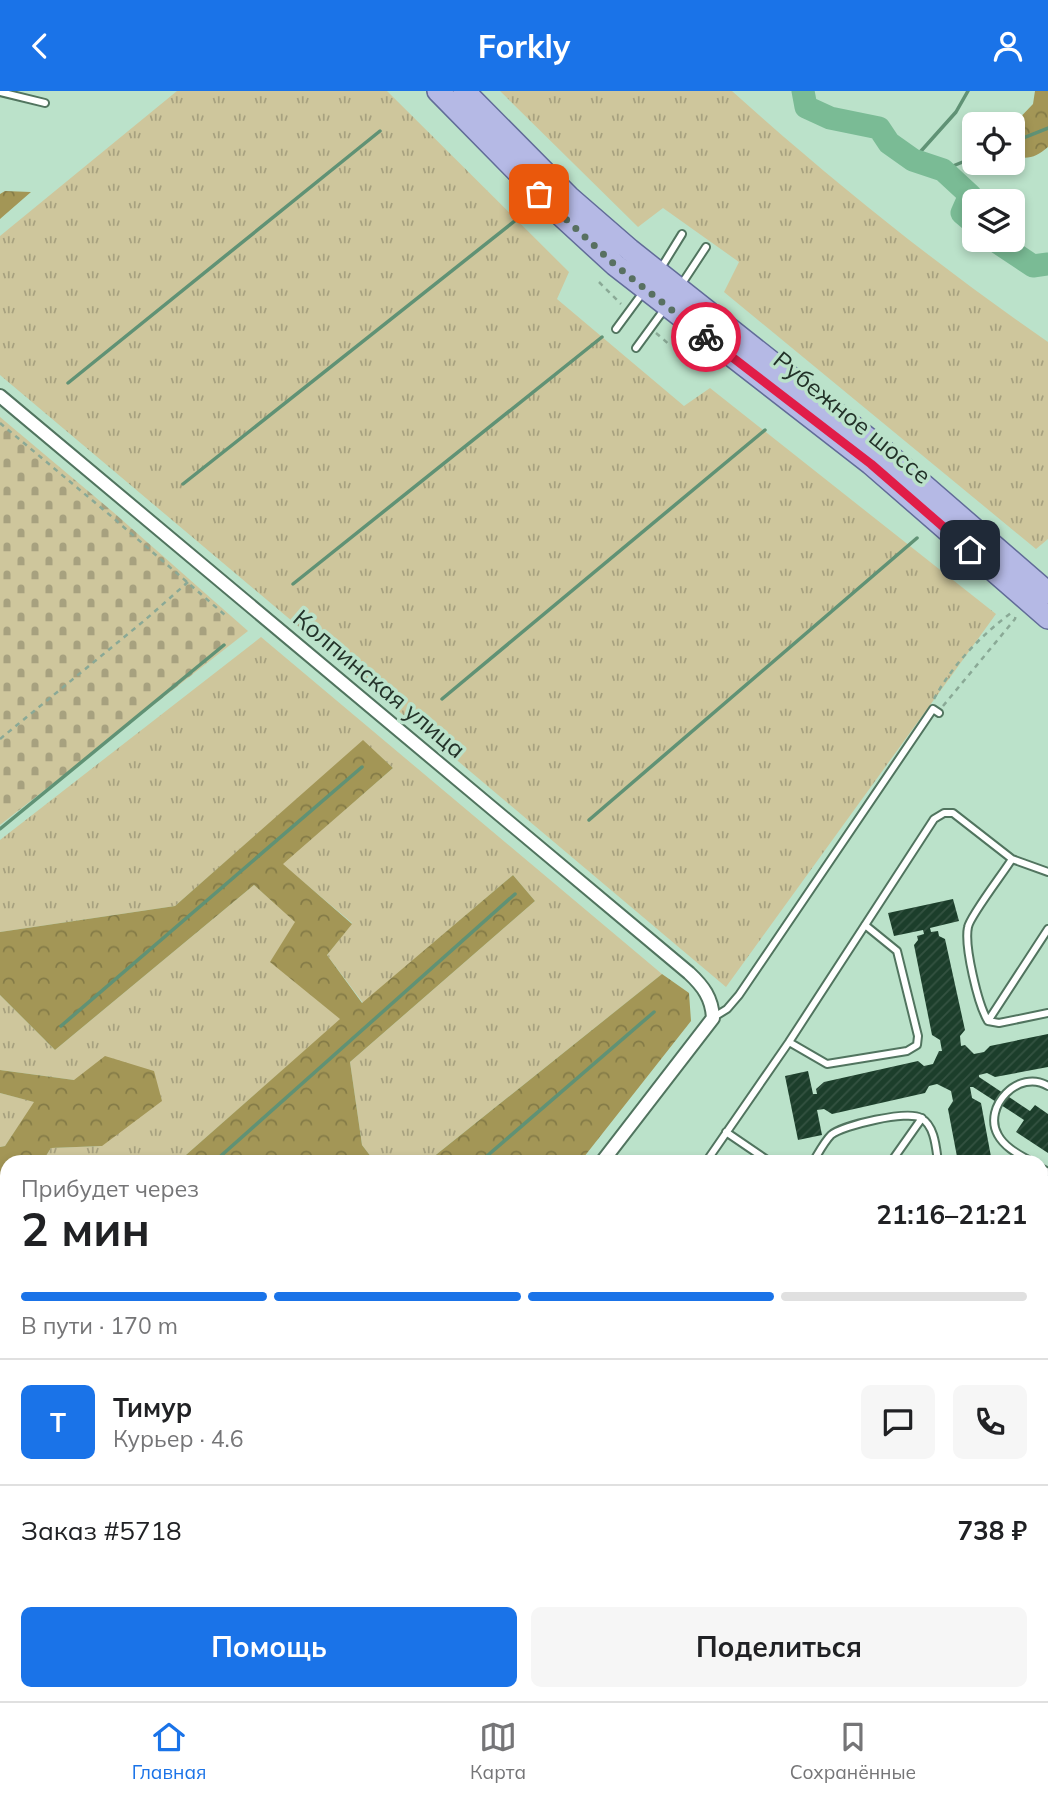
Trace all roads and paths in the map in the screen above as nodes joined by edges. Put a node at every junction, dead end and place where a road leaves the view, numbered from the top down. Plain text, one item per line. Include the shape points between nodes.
1 (438, 91) edge
2 (464, 91) edge
3 (0, 92) edge
4 (45, 103) dead end
5 (682, 234) dead end
6 (706, 247) dead end
7 (652, 281) junction
8 (672, 298) junction
9 (616, 330) dead end
10 (636, 348) dead end
11 (0, 396) edge
12 (2, 425) edge
13 (0, 431) edge
14 (188, 582) junction
15 (1048, 593) edge
16 (225, 615) dead end
17 (1048, 618) edge
18 (936, 711) junction
19 (0, 739) edge
20 (1013, 859) junction
21 (1048, 872) edge
22 (865, 925) junction
23 (1048, 929) edge
24 (1048, 1013) edge
25 (713, 1018) junction
26 (988, 1021) junction
27 (789, 1042) junction
28 (1048, 1086) edge
29 (922, 1118) junction
30 (726, 1132) junction
31 (607, 1155) edge
32 (711, 1155) edge
33 (760, 1155) edge
34 (818, 1155) edge
35 (896, 1155) edge
36 (937, 1155) edge
37 (1021, 1155) edge

1 - 7 main road, Рубежное шоссе via 615,265
2 - 7 main road, Рубежное шоссе
3 - 4 lane
5 - 7 lane
6 - 8 lane
7 - 8 main road, Рубежное шоссе
7 - 9 lane
8 - 10 lane
8 - 15 main road, Рубежное шоссе via 889,455
8 - 17 main road, Рубежное шоссе
11 - 25 street, Колпинская улица via 689,972 710,998
12 - 13 path
12 - 14 path
14 - 16 path
14 - 19 path
18 - 18 path via 1015,619 1016,610 959,662 933,701
18 - 25 lane via 739,995
20 - 21 lane
20 - 22 lane via 953,813 944,813 934,819
20 - 26 lane via 968,925 967,944
22 - 27 lane
22 - 27 lane via 897,951 917,1045 907,1051 827,1064
23 - 26 lane
24 - 26 lane
25 - 31 street
27 - 30 lane
28 - 37 lane via 1022,1082 1007,1091 995,1111 996,1133
29 - 34 lane via 910,1115 845,1127 830,1136
29 - 35 lane
29 - 36 lane via 932,1132
30 - 32 lane
30 - 33 lane

